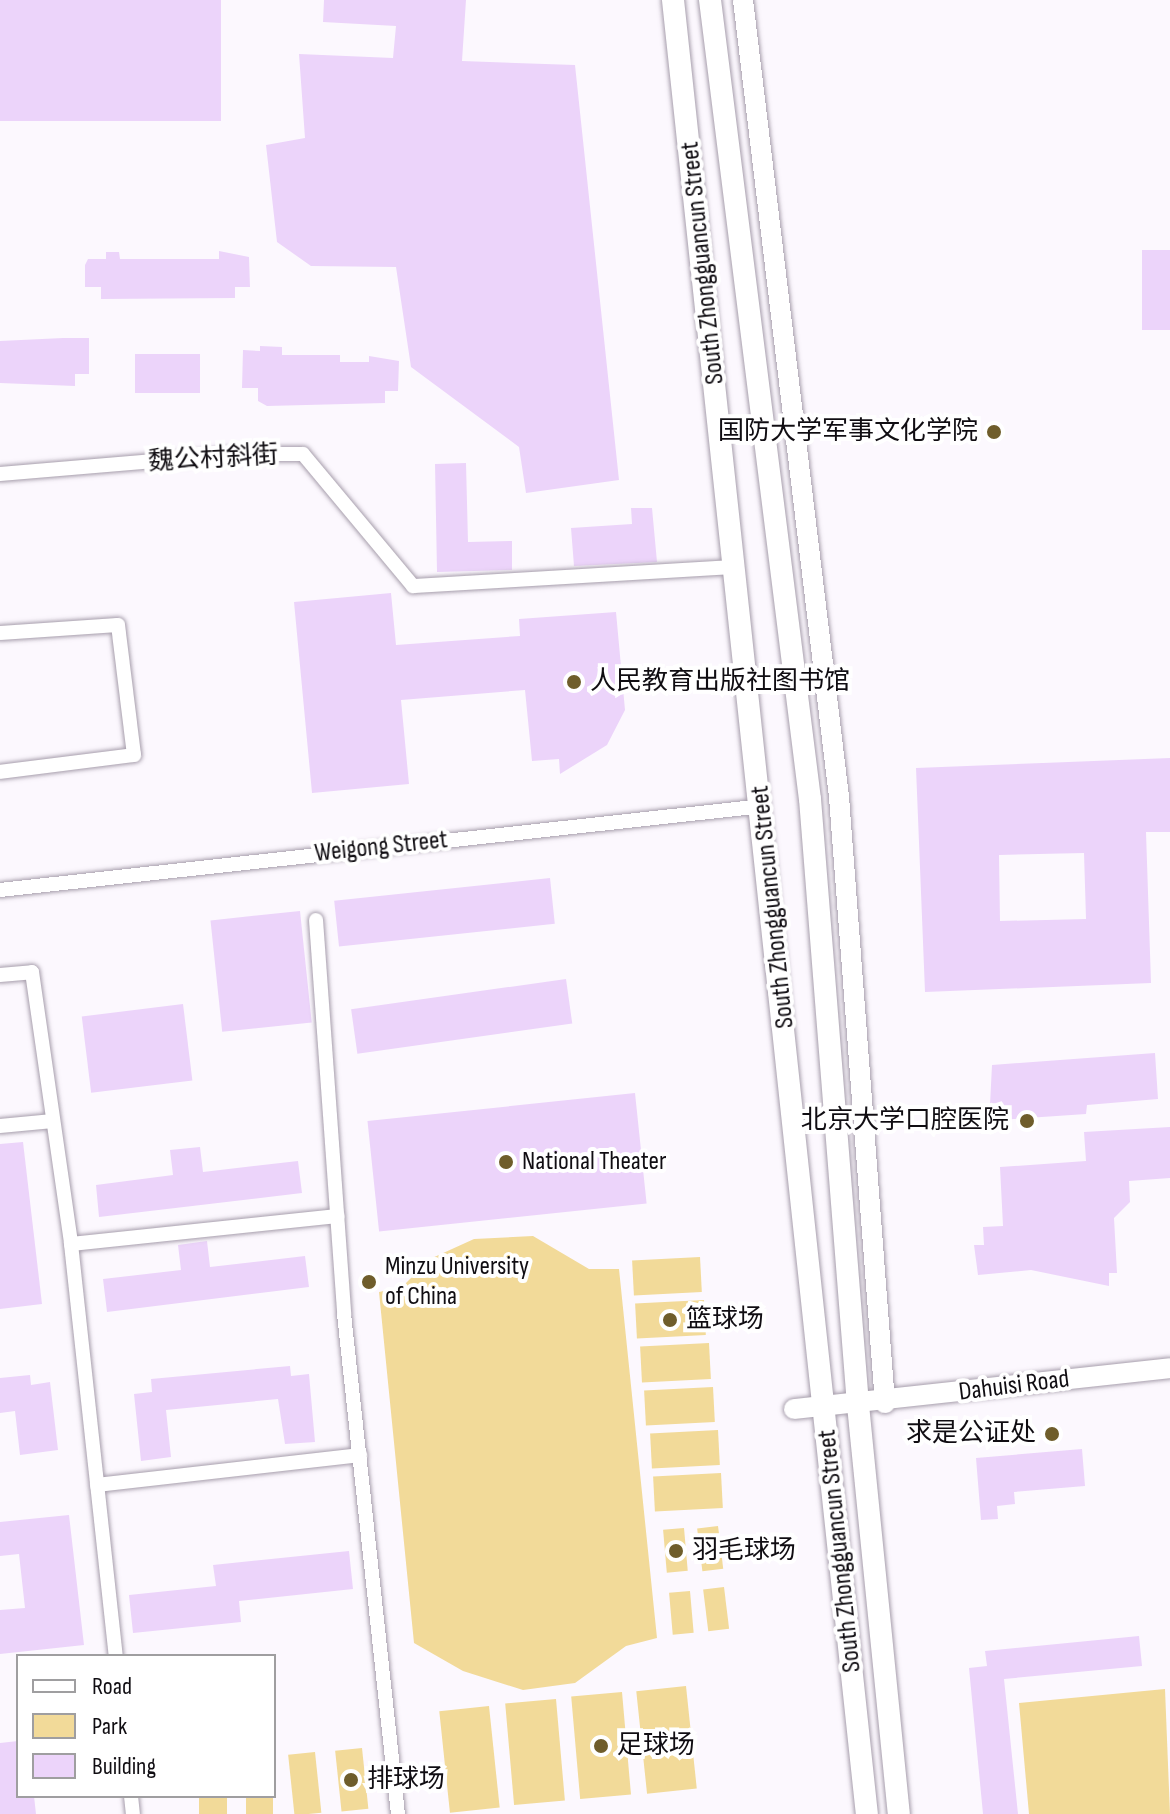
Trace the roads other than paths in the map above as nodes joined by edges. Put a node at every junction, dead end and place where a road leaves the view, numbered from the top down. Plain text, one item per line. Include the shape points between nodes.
1 (673, 0) edge
2 (710, 0) edge
3 (743, 0) edge
4 (0, 474) edge
5 (734, 567) junction
6 (0, 633) edge
7 (0, 772) edge
8 (763, 806) junction
9 (0, 890) edge
10 (316, 920) dead end
11 (0, 975) edge
12 (53, 1121) junction
13 (0, 1126) edge
14 (338, 1216) junction
15 (71, 1244) junction
16 (1170, 1368) edge
17 (885, 1403) junction
18 (858, 1405) junction
19 (826, 1407) junction
20 (794, 1409) dead end
21 (360, 1455) junction
22 (97, 1485) junction
23 (116, 1654) edge
24 (398, 1814) edge
25 (867, 1814) edge
26 (899, 1814) edge

1 - 5 main road, South Zhongguancun Street
2 - 18 main road, South Zhongguancun Street via 810,799
3 - 17 street via 839,797
4 - 5 street, 魏公村斜街 via 237,454 303,454 413,586
5 - 8 main road, South Zhongguancun Street
6 - 7 street via 118,625 134,755
8 - 9 street, Weigong Street
8 - 19 main road, South Zhongguancun Street
10 - 14 street
11 - 12 street via 32,972
12 - 13 street
12 - 15 street
14 - 15 street
14 - 21 street
15 - 22 street
16 - 17 street, Dahuisi Road
17 - 18 street, Dahuisi Road
18 - 19 street, Dahuisi Road
18 - 26 main road, South Zhongguancun Street
19 - 20 street, Dahuisi Road
19 - 25 main road, South Zhongguancun Street
21 - 22 street
21 - 24 street
22 - 23 street

